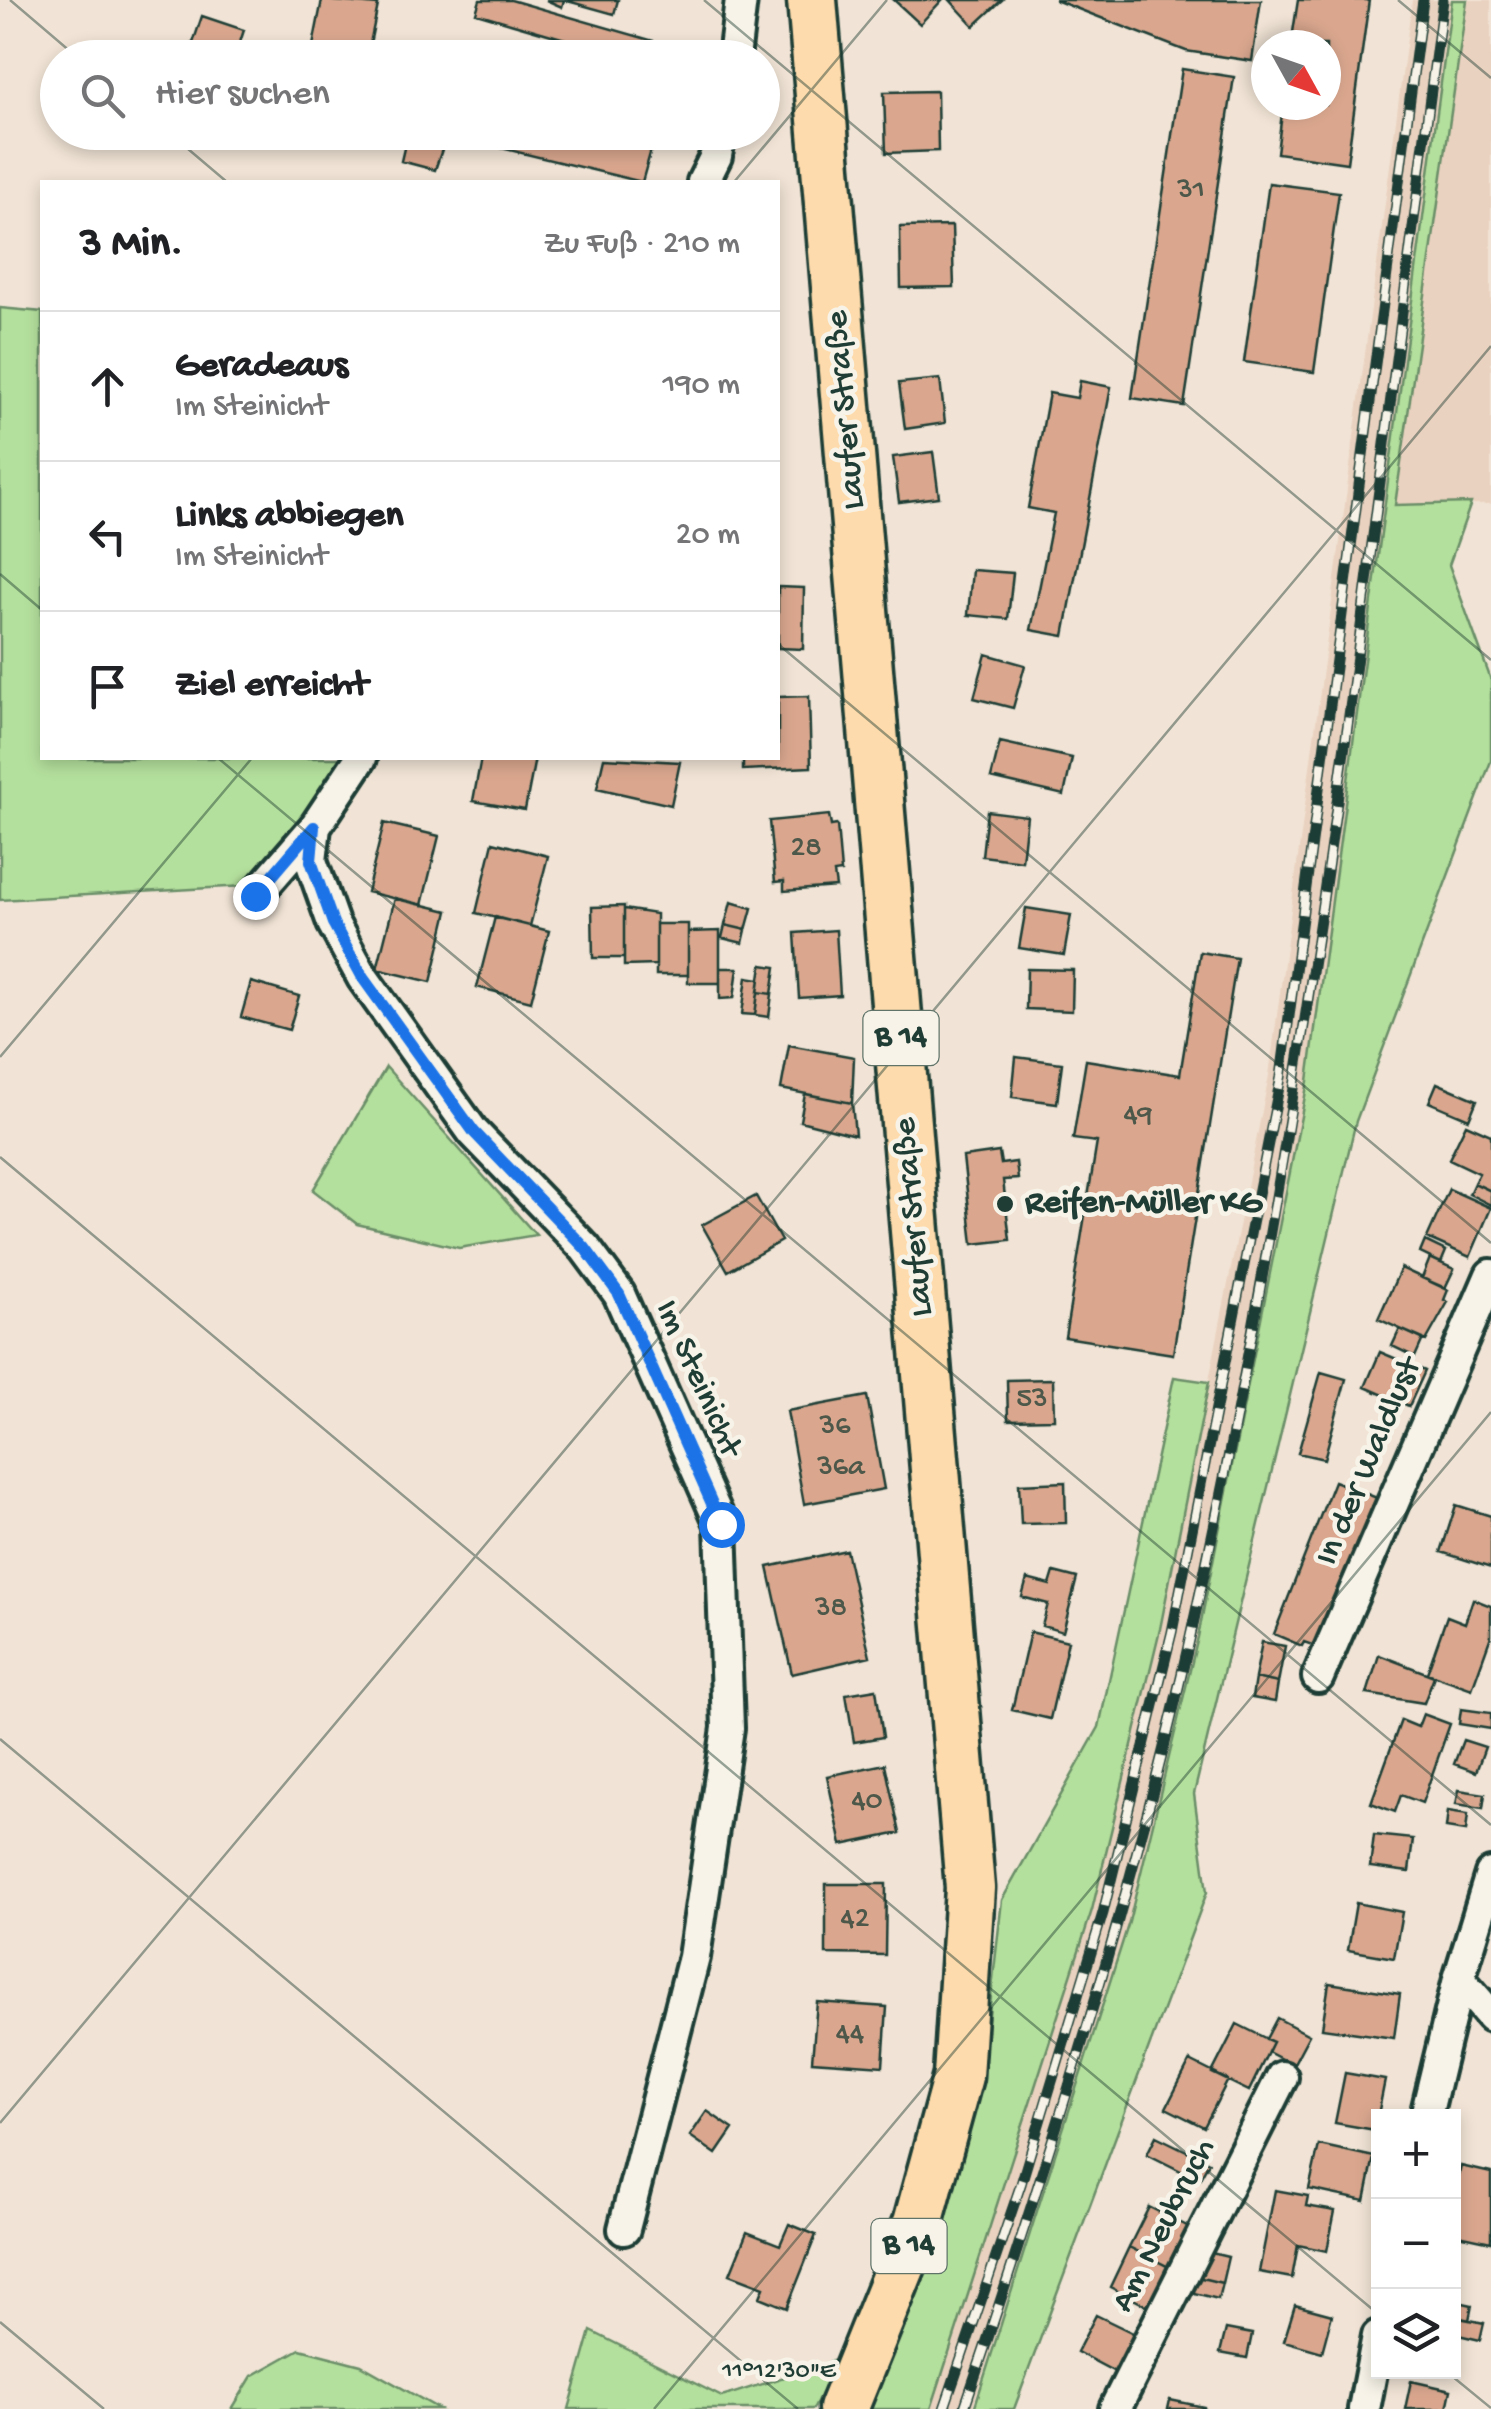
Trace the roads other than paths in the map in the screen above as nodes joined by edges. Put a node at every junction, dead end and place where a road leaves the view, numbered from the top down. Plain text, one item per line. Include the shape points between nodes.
1 (741, 0) edge
2 (812, 0) edge
3 (736, 40) edge
4 (717, 150) edge
5 (704, 180) edge
6 (355, 766) edge
7 (314, 827) junction
8 (255, 896) dead end
9 (1491, 1276) edge
10 (1318, 1677) dead end
11 (1491, 1874) edge
12 (1459, 1979) junction
13 (1491, 2016) edge
14 (1282, 2077) dead end
15 (1428, 2109) edge
16 (624, 2229) dead end
17 (1371, 2372) edge
18 (843, 2409) edge
19 (1115, 2409) edge
20 (1364, 2409) edge

1 - 3 street
2 - 18 main road, Laufer Straße / B 14 via 970,1888 958,2076 918,2223
4 - 5 street
6 - 7 street
7 - 8 street
7 - 16 street, Im Steinicht via 311,861 333,923 363,978 474,1132 585,1248 619,1294 721,1524 728,1728 694,1957
9 - 10 street, In der Waldlust
11 - 12 street
12 - 13 street
12 - 15 street
14 - 19 street, Am Neubruch
17 - 20 street

